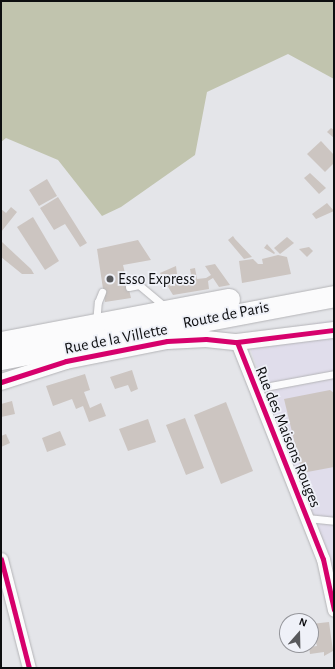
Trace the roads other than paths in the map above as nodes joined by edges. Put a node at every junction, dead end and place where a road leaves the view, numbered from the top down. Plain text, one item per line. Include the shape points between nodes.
1 (334, 282) edge
2 (129, 287) dead end
3 (102, 292) dead end
4 (334, 296) edge
5 (169, 311) junction
6 (96, 324) junction
7 (334, 330) edge
8 (1, 342) edge
9 (237, 342) junction
10 (1, 359) edge
11 (334, 374) edge
12 (1, 382) edge
13 (254, 389) junction
14 (307, 518) junction
15 (334, 521) edge
16 (1, 559) edge
17 (334, 610) edge
18 (29, 668) edge

1 - 5 main road, Route de Paris
2 - 5 lane via 139,285
3 - 6 lane via 98,302
4 - 10 main road, Route de Paris
5 - 6 main road, Route de Paris
6 - 8 main road, Route de Paris
7 - 9 street, Rue de la Villette
9 - 12 street, Rue de la Villette via 206,338 167,341 66,362
9 - 13 street, Rue des Maisons Rouges
11 - 13 lane
13 - 14 street, Rue des Maisons Rouges
14 - 15 lane
14 - 17 street, Rue des Maisons Rouges via 323,559
16 - 18 street

